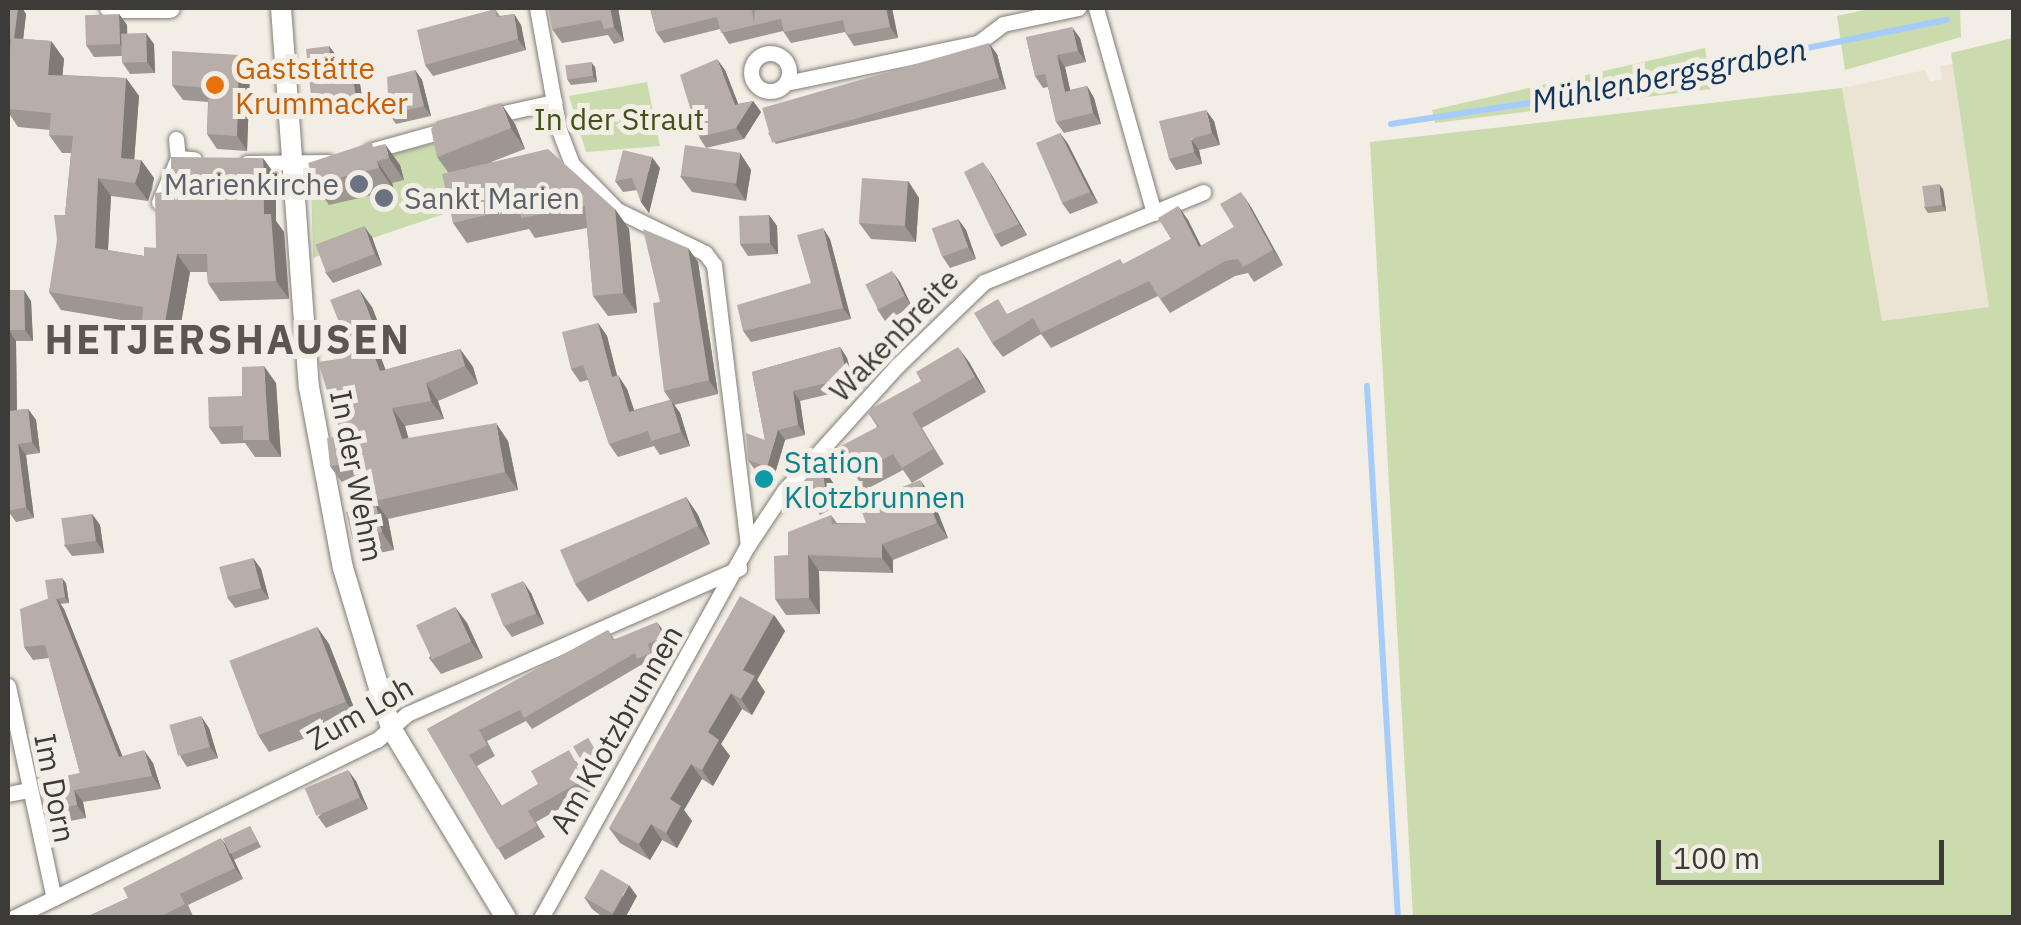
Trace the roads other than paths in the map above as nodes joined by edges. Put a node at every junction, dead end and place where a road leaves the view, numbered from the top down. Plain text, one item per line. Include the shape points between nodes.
1 (110, 8) edge
2 (170, 8) edge
3 (280, 8) edge
4 (537, 8) edge
5 (1078, 8) edge
6 (1096, 8) edge
7 (786, 82) dead end
8 (554, 102) junction
9 (176, 138) dead end
10 (178, 158) junction
11 (218, 161) edge
12 (237, 162) edge
13 (296, 166) junction
14 (1204, 192) dead end
15 (160, 202) edge
16 (1154, 213) junction
17 (748, 545) junction
18 (739, 568) junction
19 (8, 686) edge
20 (391, 728) junction
21 (28, 790) junction
22 (8, 794) edge
23 (54, 898) junction
24 (13, 918) edge
25 (506, 918) edge
26 (541, 918) edge

1 - 2 street
3 - 13 street, In der Wehm
4 - 8 street
5 - 7 street via 1003,24 978,43
6 - 16 street
8 - 13 street
8 - 17 street via 563,148 599,194 634,222 710,257
9 - 10 street
10 - 11 street
10 - 15 street
12 - 13 street
13 - 20 street, In der Wehm via 302,327 319,453 352,604
14 - 16 street, Wakenbreite
16 - 17 street, Wakenbreite via 984,282 949,310 784,491
17 - 18 street, Wakenbreite
18 - 20 street, Zum Loh via 407,714
18 - 26 street, Am Klotzbrunnen
19 - 21 street, Im Dorn
20 - 23 street, Zum Loh
20 - 25 street, In der Wehm
21 - 22 street
21 - 23 street, Im Dorn
23 - 24 street, Zum Loh

